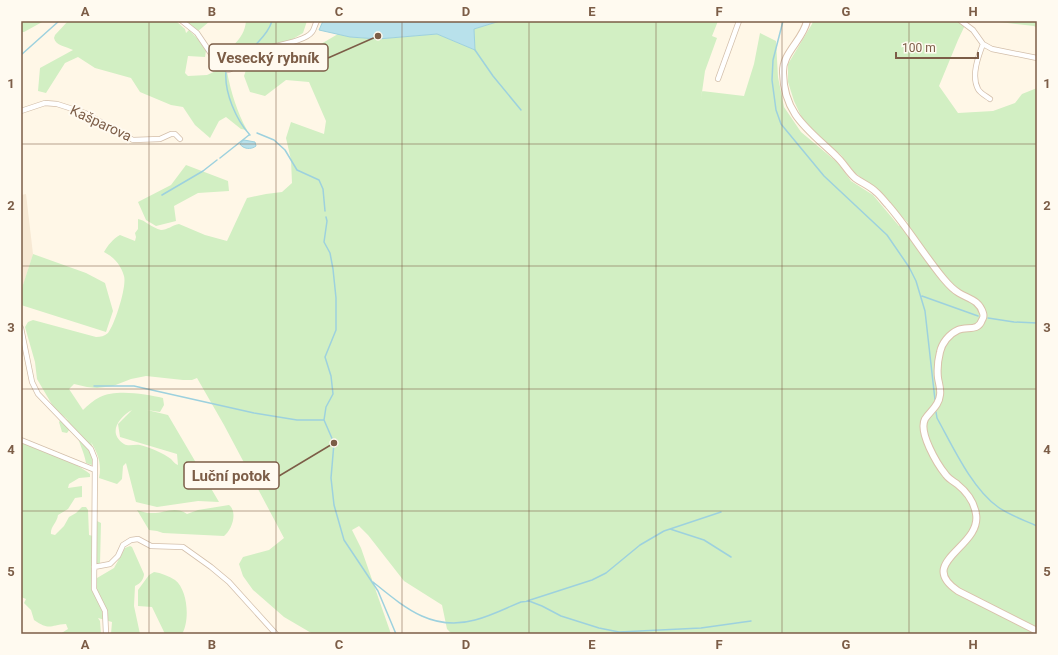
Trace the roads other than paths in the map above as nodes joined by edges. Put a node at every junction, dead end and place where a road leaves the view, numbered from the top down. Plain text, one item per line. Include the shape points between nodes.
1 (182, 21) edge
2 (317, 21) edge
3 (740, 21) edge
4 (807, 21) edge
5 (961, 21) edge
6 (983, 44) junction
7 (1037, 58) edge
8 (718, 79) dead end
9 (990, 99) dead end
10 (21, 111) edge
11 (180, 139) dead end
12 (21, 328) edge
13 (27, 357) junction
14 (21, 358) edge
15 (21, 440) edge
16 (95, 470) junction
17 (94, 567) junction
18 (1037, 631) edge
19 (106, 634) edge
20 (276, 634) edge

1 - 2 street via 196,34 218,64 228,70 256,51 291,42 312,33
3 - 8 street
4 - 18 street via 798,40 787,54 783,70 788,100 797,117 807,130 843,162 853,176 876,192 897,215 937,271 952,288 973,299 980,306 984,316 981,324 974,328 958,330 948,336 941,347 938,361 940,397 923,424 923,433 941,468 970,498 977,518 969,538 947,560 943,570 944,577 948,584 958,591
5 - 6 street via 973,30
6 - 7 street via 992,49
6 - 9 street via 975,73 976,83 978,90
10 - 11 street, Kašparova via 45,103 57,104 85,113 133,140 160,139 171,134
12 - 13 street
13 - 14 street
13 - 16 street via 32,382 38,394 91,448
15 - 16 street
16 - 17 street
17 - 19 street via 94,589 105,611
17 - 20 street via 110,564 118,556 123,545 131,540 138,539 151,546 183,547 228,582

